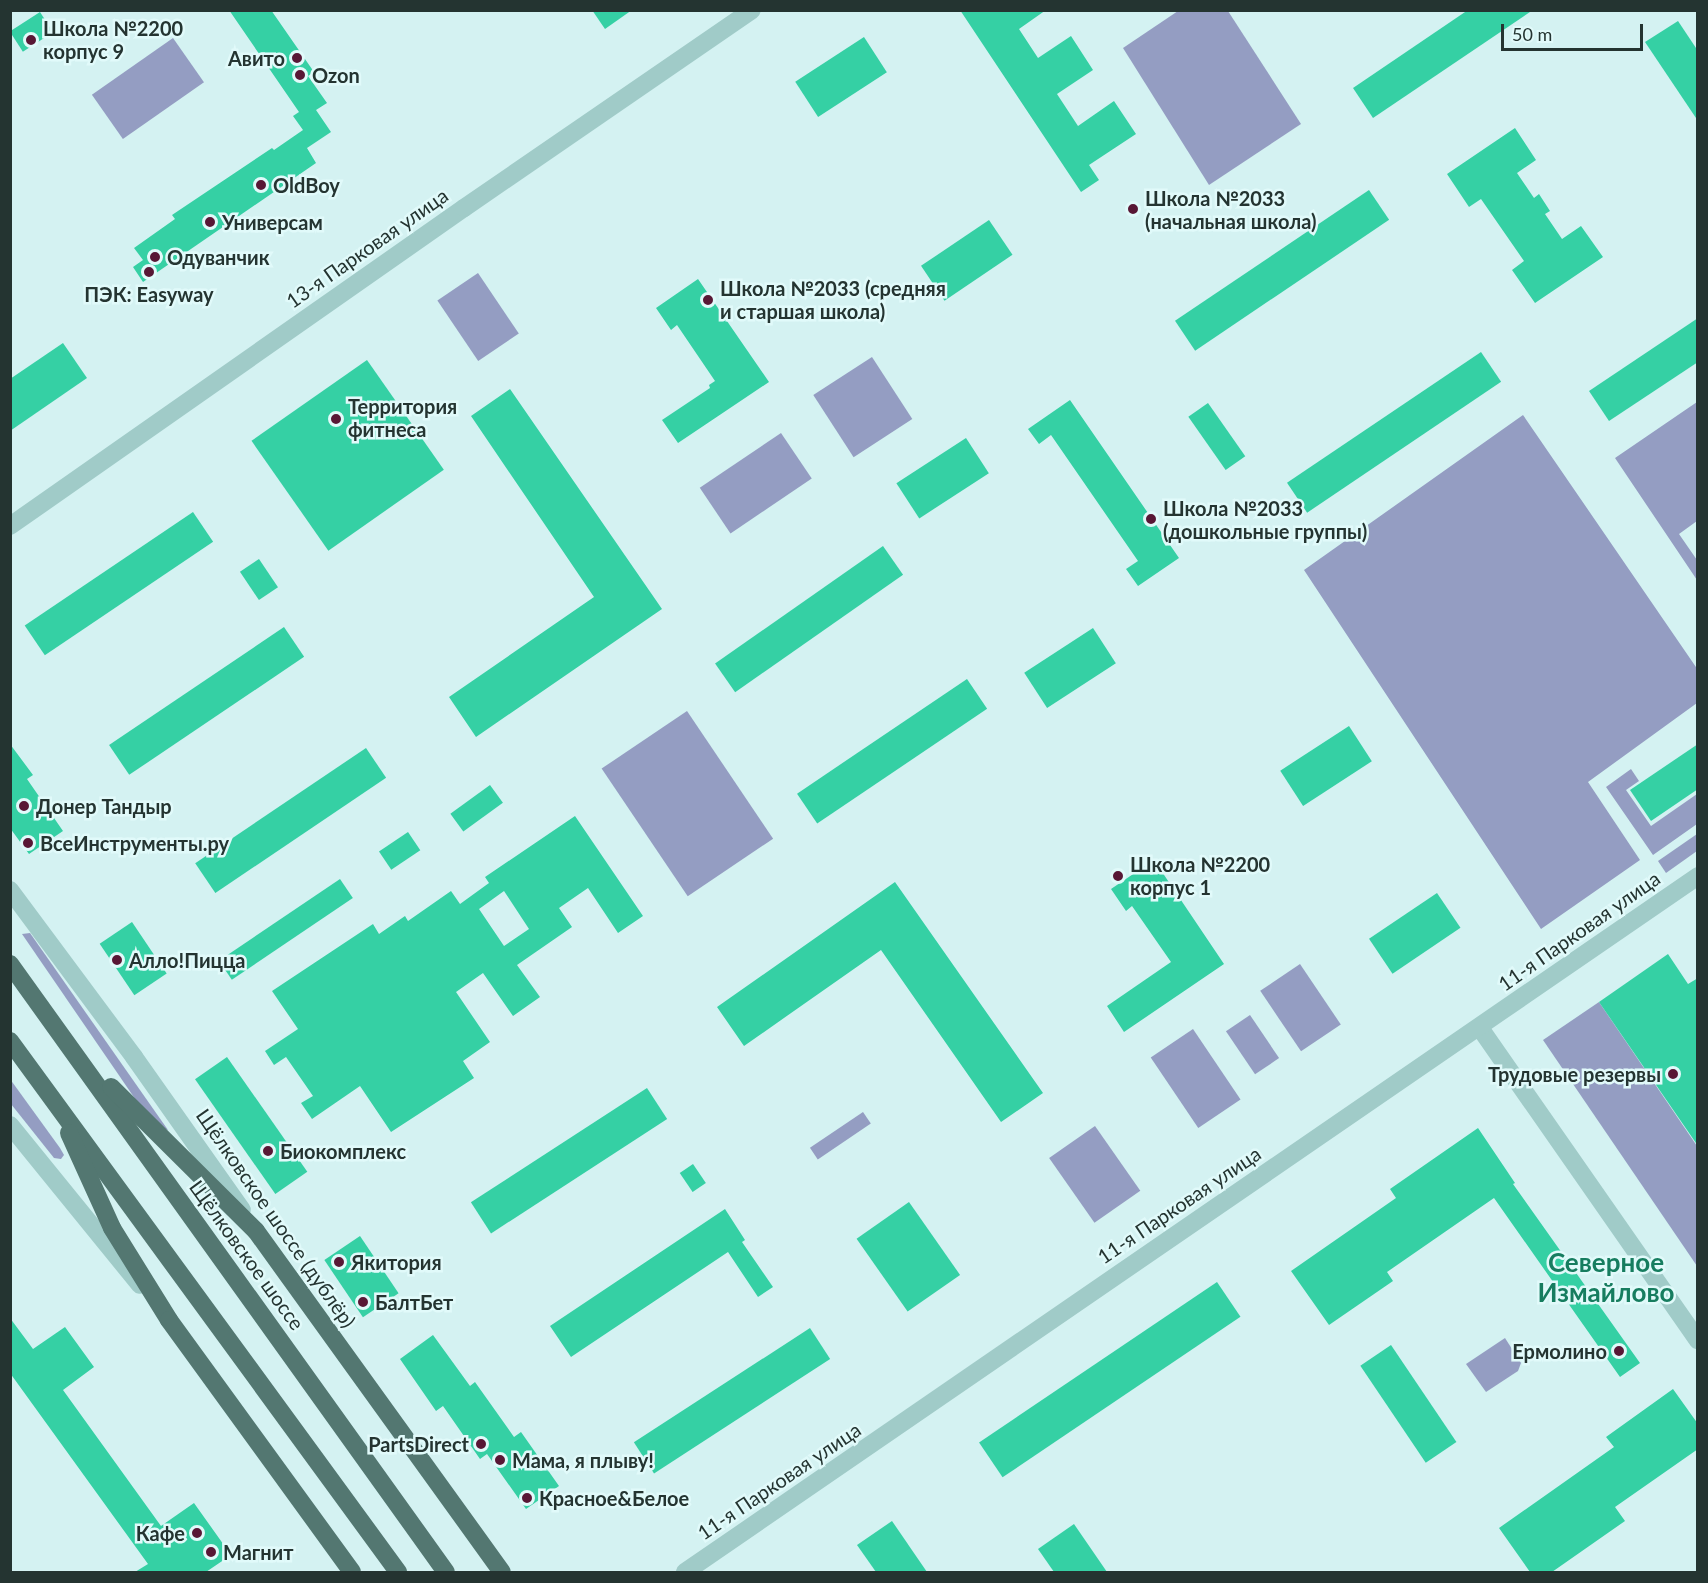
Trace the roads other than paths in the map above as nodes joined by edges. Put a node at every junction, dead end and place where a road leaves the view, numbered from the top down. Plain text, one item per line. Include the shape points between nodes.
1 (752, 10) edge
2 (10, 526) edge
3 (1698, 876) edge
4 (10, 890) edge
5 (10, 964) edge
6 (1480, 1028) junction
7 (62, 1036) junction
8 (10, 1041) edge
9 (32, 1069) junction
10 (10, 1125) edge
11 (256, 1231) junction
12 (169, 1320) junction
13 (1698, 1340) edge
14 (352, 1572) edge
15 (398, 1572) edge
16 (446, 1572) edge
17 (502, 1572) edge
18 (686, 1572) edge

1 - 2 street, 13-я Парковая улица
3 - 6 street, 11-я Парковая улица
4 - 11 street, Щёлковское шоссе (дублёр)
5 - 7 main road, Щёлковское шоссе
6 - 13 street
6 - 18 street, 11-я Парковая улица
7 - 11 main road
7 - 16 main road, Щёлковское шоссе
8 - 9 main road
9 - 12 main road via 75,1144 112,1228
9 - 15 main road
10 - 12 street
11 - 17 main road, Щёлковское шоссе (дублёр)
12 - 14 main road

